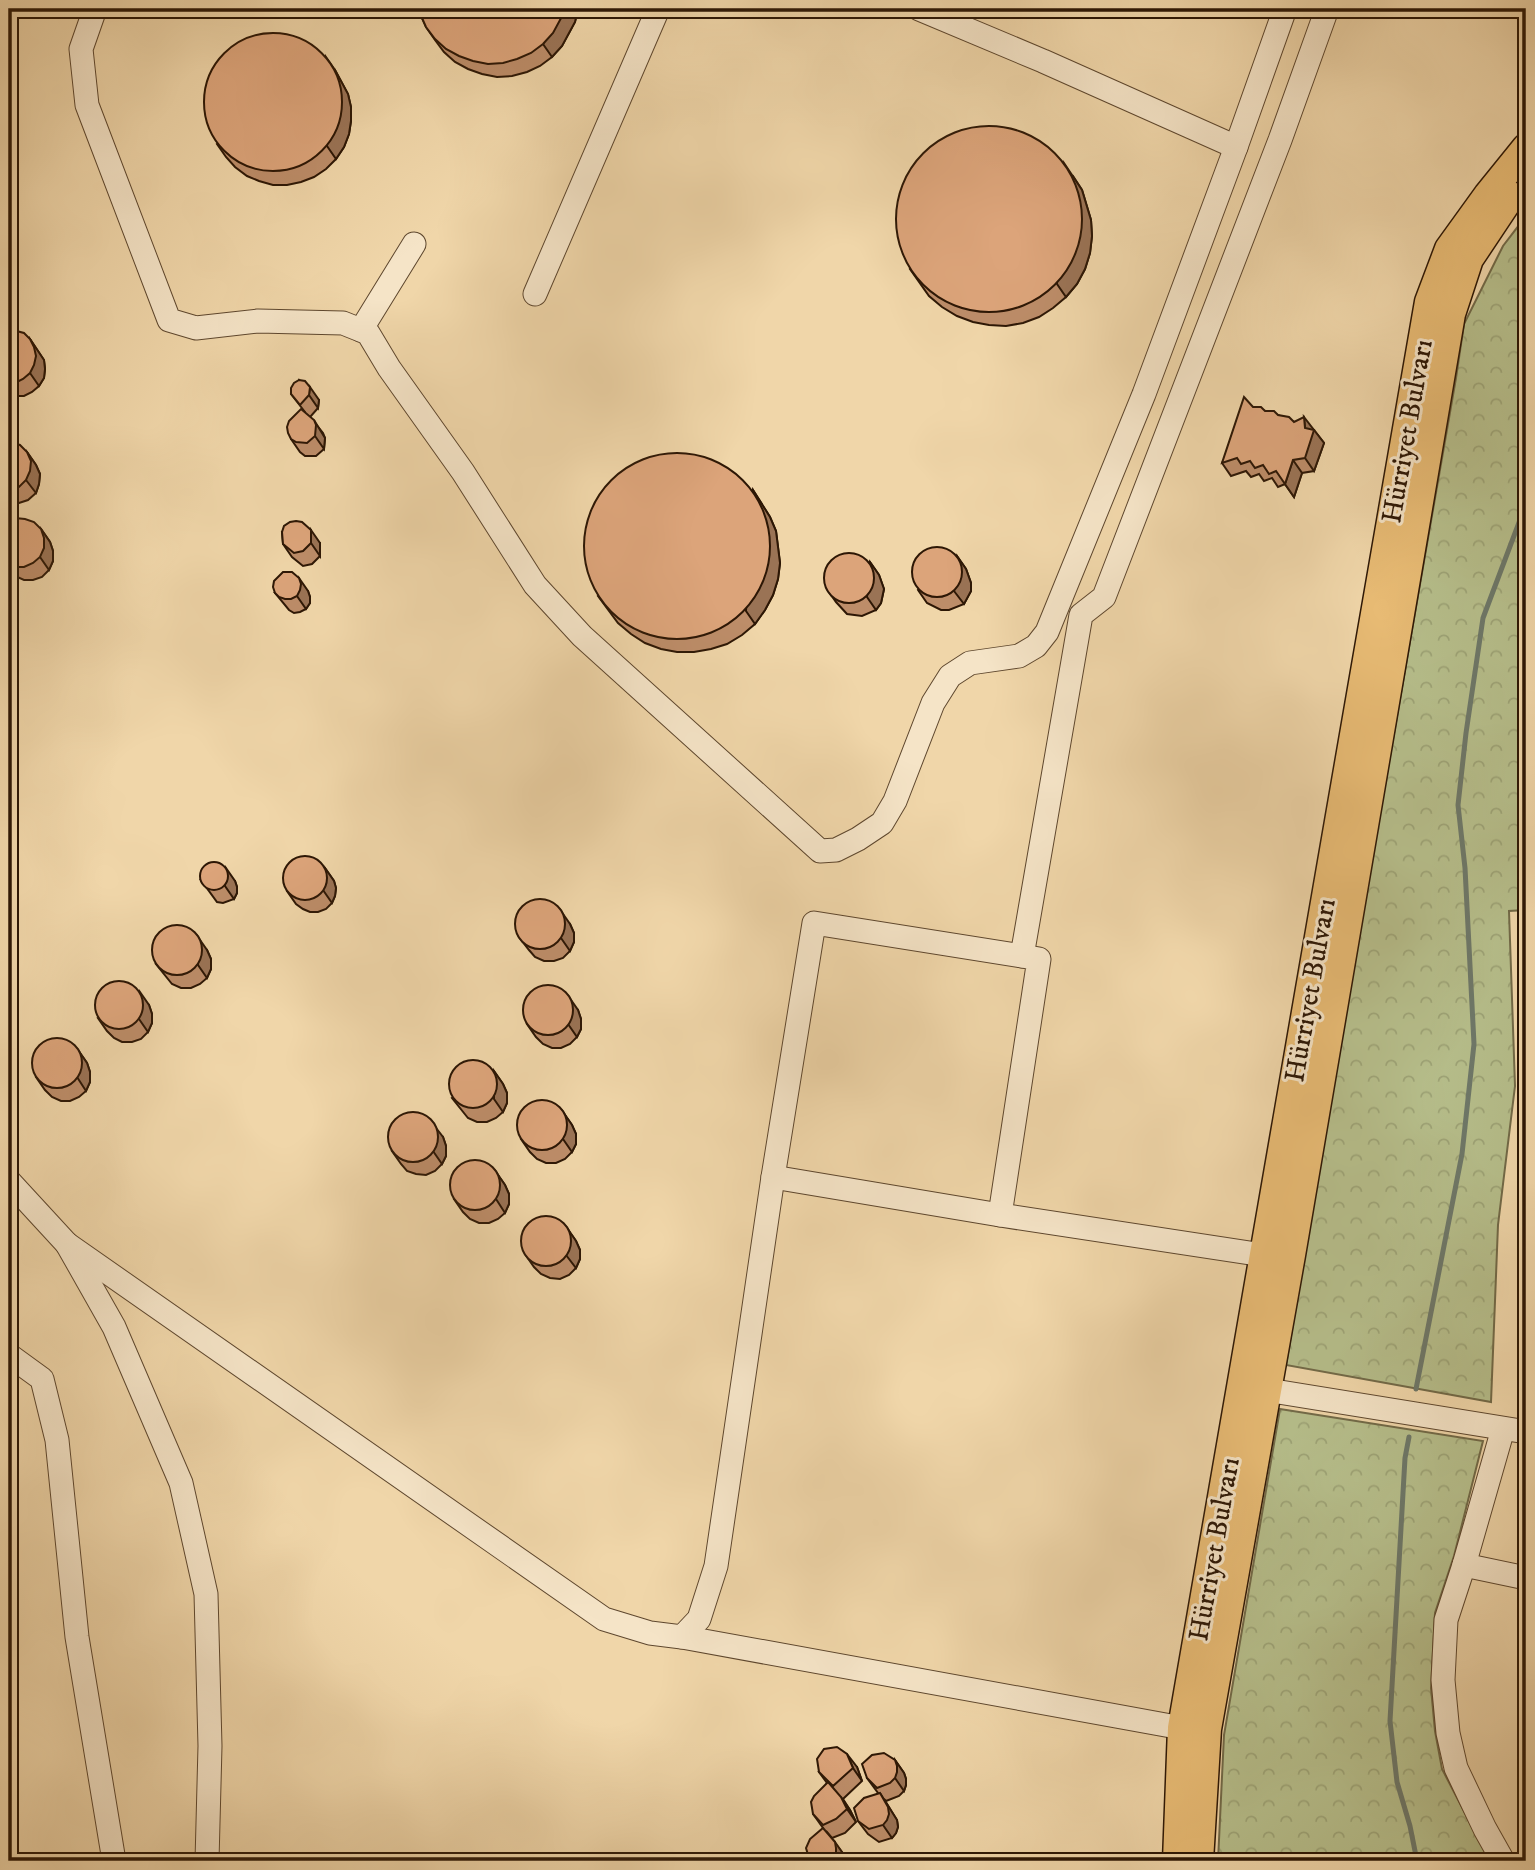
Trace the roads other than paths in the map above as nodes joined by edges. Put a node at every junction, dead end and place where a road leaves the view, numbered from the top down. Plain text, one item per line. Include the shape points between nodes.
1 (95, 9) edge
2 (658, 9) edge
3 (919, 9) edge
4 (1285, 9) edge
5 (1327, 9) edge
6 (1236, 147) junction
7 (1526, 148) edge
8 (1526, 178) edge
9 (414, 244) dead end
10 (535, 294) dead end
11 (360, 330) junction
12 (1022, 956) junction
13 (773, 1177) junction
14 (9, 1181) edge
15 (1000, 1215) junction
16 (67, 1244) junction
17 (1277, 1255) junction
18 (9, 1355) edge
19 (1267, 1390) junction
20 (1503, 1429) junction
21 (1526, 1432) edge
22 (1464, 1565) junction
23 (1526, 1578) edge
24 (682, 1637) junction
25 (1182, 1728) junction
26 (114, 1861) edge
27 (206, 1861) edge
28 (1177, 1861) edge
29 (1199, 1861) edge
30 (1503, 1861) edge

1 - 11 street via 81,49 87,105 169,320 195,328 258,321 344,323
2 - 10 street
3 - 6 street
4 - 6 street
5 - 12 street via 1104,597 1081,615
6 - 11 street via 1144,394 1047,632 1019,656 970,663 950,676 933,703 882,823 836,850 820,851 582,636 535,585 368,332
7 - 17 main road, Hürriyet Bulvarı via 1449,249 1429,302
8 - 17 main road, Hürriyet Bulvarı via 1469,258 1451,314
9 - 11 street
12 - 13 street via 814,923
12 - 15 street via 1039,959
13 - 15 street
13 - 24 street via 716,1566 699,1619
14 - 16 street
15 - 17 street
16 - 24 street via 604,1619
16 - 27 street via 114,1327 181,1483 206,1594 210,1746
17 - 19 main road, Hürriyet Bulvarı
17 - 25 main road, Hürriyet Bulvarı
18 - 26 street via 42,1379 57,1440 78,1637
19 - 20 street
19 - 29 main road, Hürriyet Bulvarı via 1207,1729
20 - 21 street
20 - 22 street
22 - 23 street
22 - 30 street via 1446,1620 1443,1680 1448,1732 1457,1768
24 - 25 street
25 - 28 main road, Hürriyet Bulvarı

